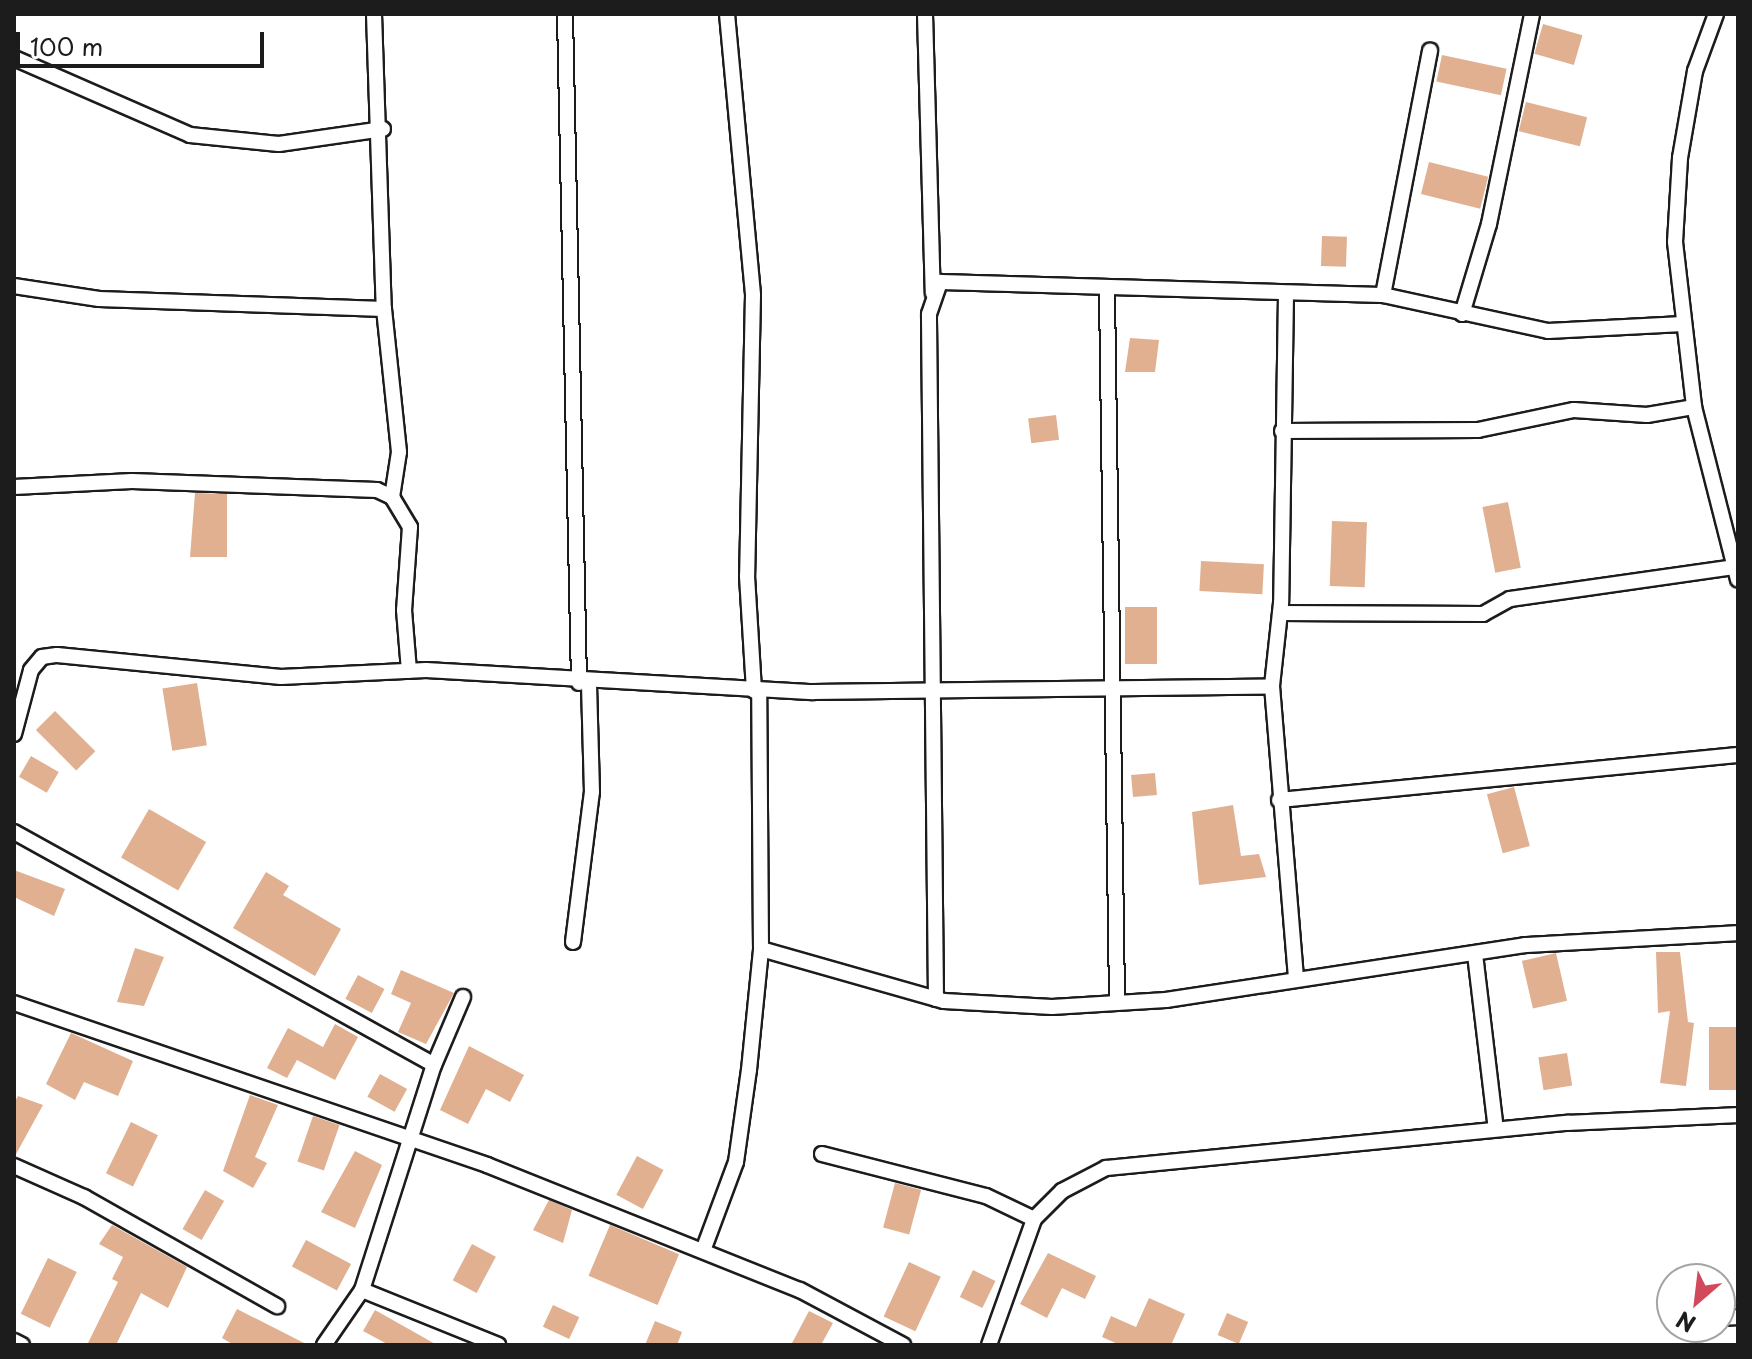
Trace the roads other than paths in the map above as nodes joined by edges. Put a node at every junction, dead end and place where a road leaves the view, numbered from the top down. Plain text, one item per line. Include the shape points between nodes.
1 (374, 14) edge
2 (565, 14) edge
3 (727, 14) edge
4 (925, 14) edge
5 (1532, 14) edge
6 (1716, 14) edge
7 (1430, 50) dead end
8 (14, 58) edge
9 (383, 129) junction
10 (14, 286) edge
11 (1107, 292) junction
12 (933, 294) junction
13 (1286, 295) junction
14 (1383, 295) junction
15 (384, 309) junction
16 (1462, 314) junction
17 (1683, 324) junction
18 (1694, 407) junction
19 (1282, 431) junction
20 (14, 487) edge
21 (392, 497) junction
22 (1731, 525) edge
23 (1736, 573) edge
24 (1280, 613) junction
25 (409, 671) junction
26 (584, 683) junction
27 (1272, 686) junction
28 (756, 691) junction
29 (1112, 694) junction
30 (934, 695) junction
31 (14, 734) edge
32 (1738, 755) edge
33 (1279, 800) junction
34 (14, 832) edge
35 (1738, 933) edge
36 (573, 942) dead end
37 (761, 949) junction
38 (1475, 954) junction
39 (1296, 979) junction
40 (463, 997) dead end
41 (936, 999) junction
42 (14, 1003) edge
43 (1117, 1003) junction
44 (434, 1065) junction
45 (1738, 1115) edge
46 (1496, 1129) junction
47 (408, 1141) junction
48 (822, 1154) dead end
49 (14, 1166) edge
50 (1034, 1219) junction
51 (704, 1248) junction
52 (362, 1290) junction
53 (277, 1306) dead end
54 (14, 1341) edge
55 (22, 1345) edge
56 (324, 1345) edge
57 (498, 1345) edge
58 (903, 1345) edge
59 (989, 1345) edge

1 - 9 street
2 - 26 street
3 - 28 street via 753,295 747,576
4 - 12 street
5 - 16 street via 1489,224
6 - 17 street via 1695,71 1680,158 1675,242
7 - 14 street
8 - 9 street via 190,135 279,144
9 - 15 street
10 - 15 street via 147,302
11 - 12 street via 959,277 940,282
11 - 13 street
11 - 29 street
12 - 30 street
13 - 14 street
13 - 19 street
14 - 16 street
15 - 21 street via 399,452
16 - 17 street via 1548,331
17 - 18 street
18 - 19 street via 1647,415 1574,410 1478,430
18 - 22 street
19 - 24 street
20 - 21 street via 132,481 377,490
21 - 25 street via 410,527 404,610
22 - 23 street
23 - 24 street via 1510,599 1483,614
24 - 27 street
25 - 26 street
25 - 31 street via 281,677 42,657 31,670
26 - 28 street
26 - 36 street via 592,792
27 - 29 street
27 - 33 street
28 - 30 street
28 - 37 street
29 - 30 street
29 - 43 street
30 - 41 street
32 - 33 street
33 - 39 street
34 - 44 street
35 - 38 street
37 - 41 street
37 - 51 street via 736,1162
38 - 39 street
38 - 46 street
39 - 43 street
40 - 44 street
41 - 43 street
42 - 47 street
44 - 47 street
45 - 46 street
46 - 50 street via 1106,1168 1062,1191
47 - 51 street
47 - 52 street
48 - 50 street via 986,1196
49 - 53 street via 84,1197
50 - 59 street
51 - 58 street
52 - 56 street
52 - 57 street
54 - 55 street

